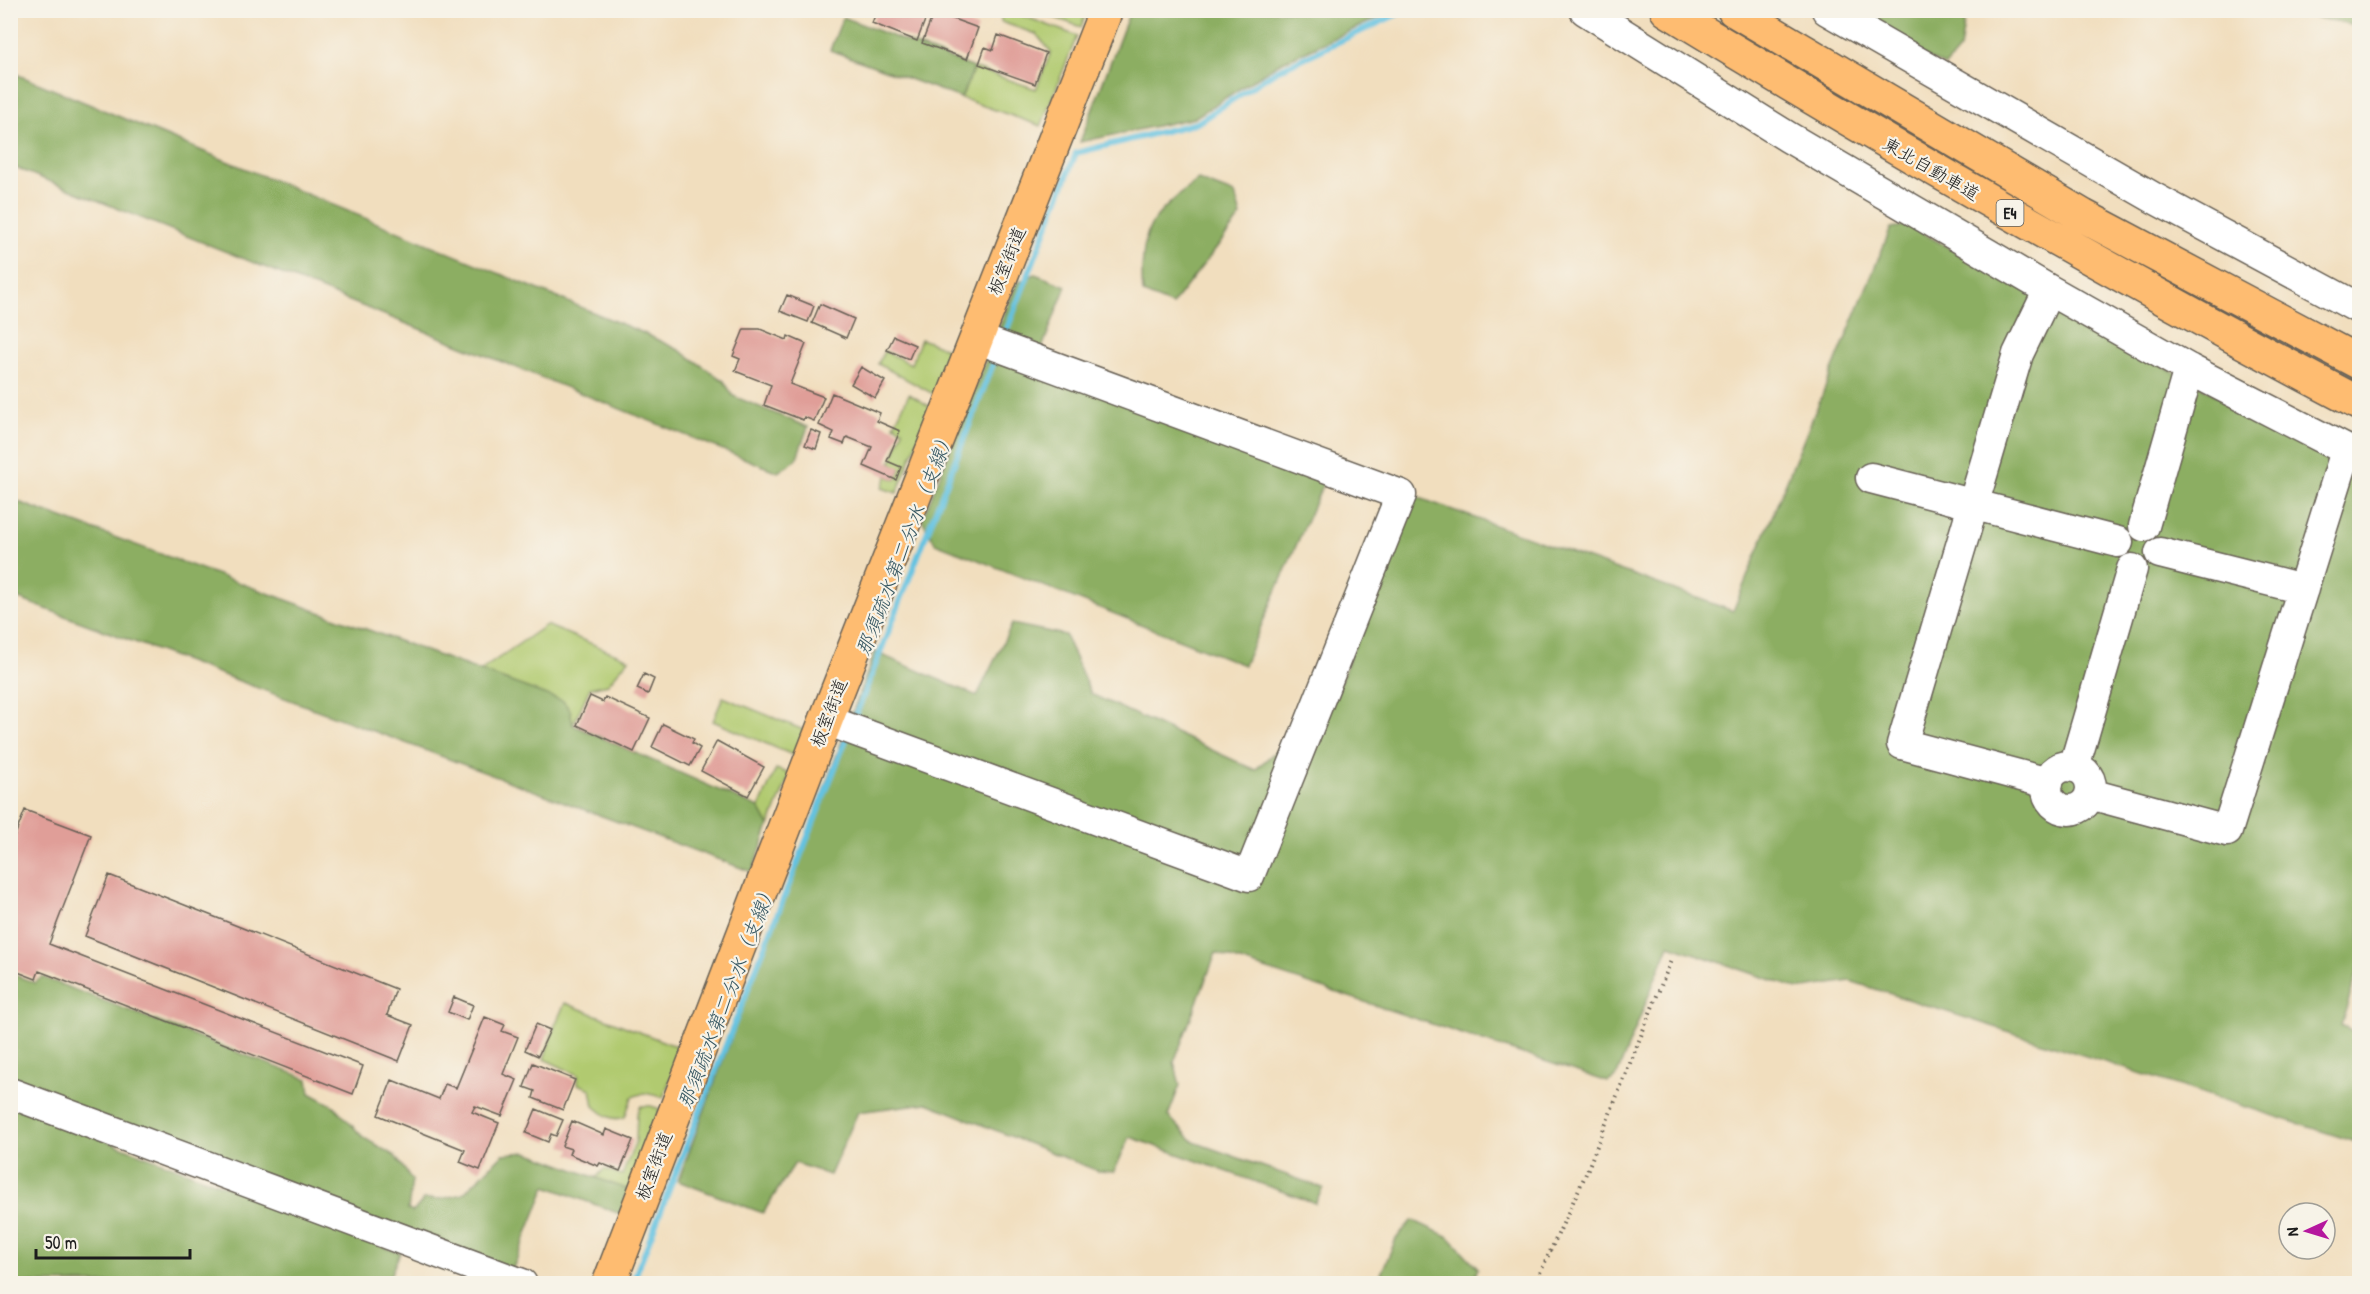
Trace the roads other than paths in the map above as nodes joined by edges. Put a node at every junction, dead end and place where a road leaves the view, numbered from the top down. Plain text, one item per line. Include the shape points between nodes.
1 (1106, 10) edge
2 (1585, 10) edge
3 (1666, 10) edge
4 (1734, 10) edge
5 (1827, 10) edge
6 (2049, 290) junction
7 (2360, 309) edge
8 (976, 338) junction
9 (2360, 363) edge
10 (2189, 369) junction
11 (2360, 404) edge
12 (2353, 454) edge
13 (1872, 478) dead end
14 (1974, 505) junction
15 (2144, 526) junction
16 (2118, 542) junction
17 (2160, 553) junction
18 (2132, 569) junction
19 (2303, 589) junction
20 (826, 720) junction
21 (2074, 767) junction
22 (2048, 783) junction
23 (2090, 794) junction
24 (10, 1093) edge
25 (522, 1284) edge
26 (609, 1284) edge

1 - 8 main road, 板室街道
2 - 6 street via 1788,137
3 - 11 main road, 東北自動車道 / E4 via 1832,112 2059,242
4 - 9 main road, 東北自動車道 / E4 via 2083,216
5 - 7 street via 2154,198
6 - 10 street
6 - 14 street via 2018,354
8 - 20 main road, 板室街道
8 - 20 street via 1401,495 1249,876
10 - 12 street
10 - 15 street
12 - 19 street
13 - 14 street
14 - 16 street
14 - 22 street via 1902,744
15 - 16 street via 2124,531
15 - 17 street via 2156,534
16 - 18 street via 2120,559
17 - 18 street via 2151,566
17 - 19 street
18 - 21 street
19 - 23 street via 2227,831
20 - 26 main road, 板室街道
21 - 22 street via 2058,769
21 - 23 street via 2086,774
22 - 23 street via 2050,801 2060,809 2078,808
24 - 25 street

